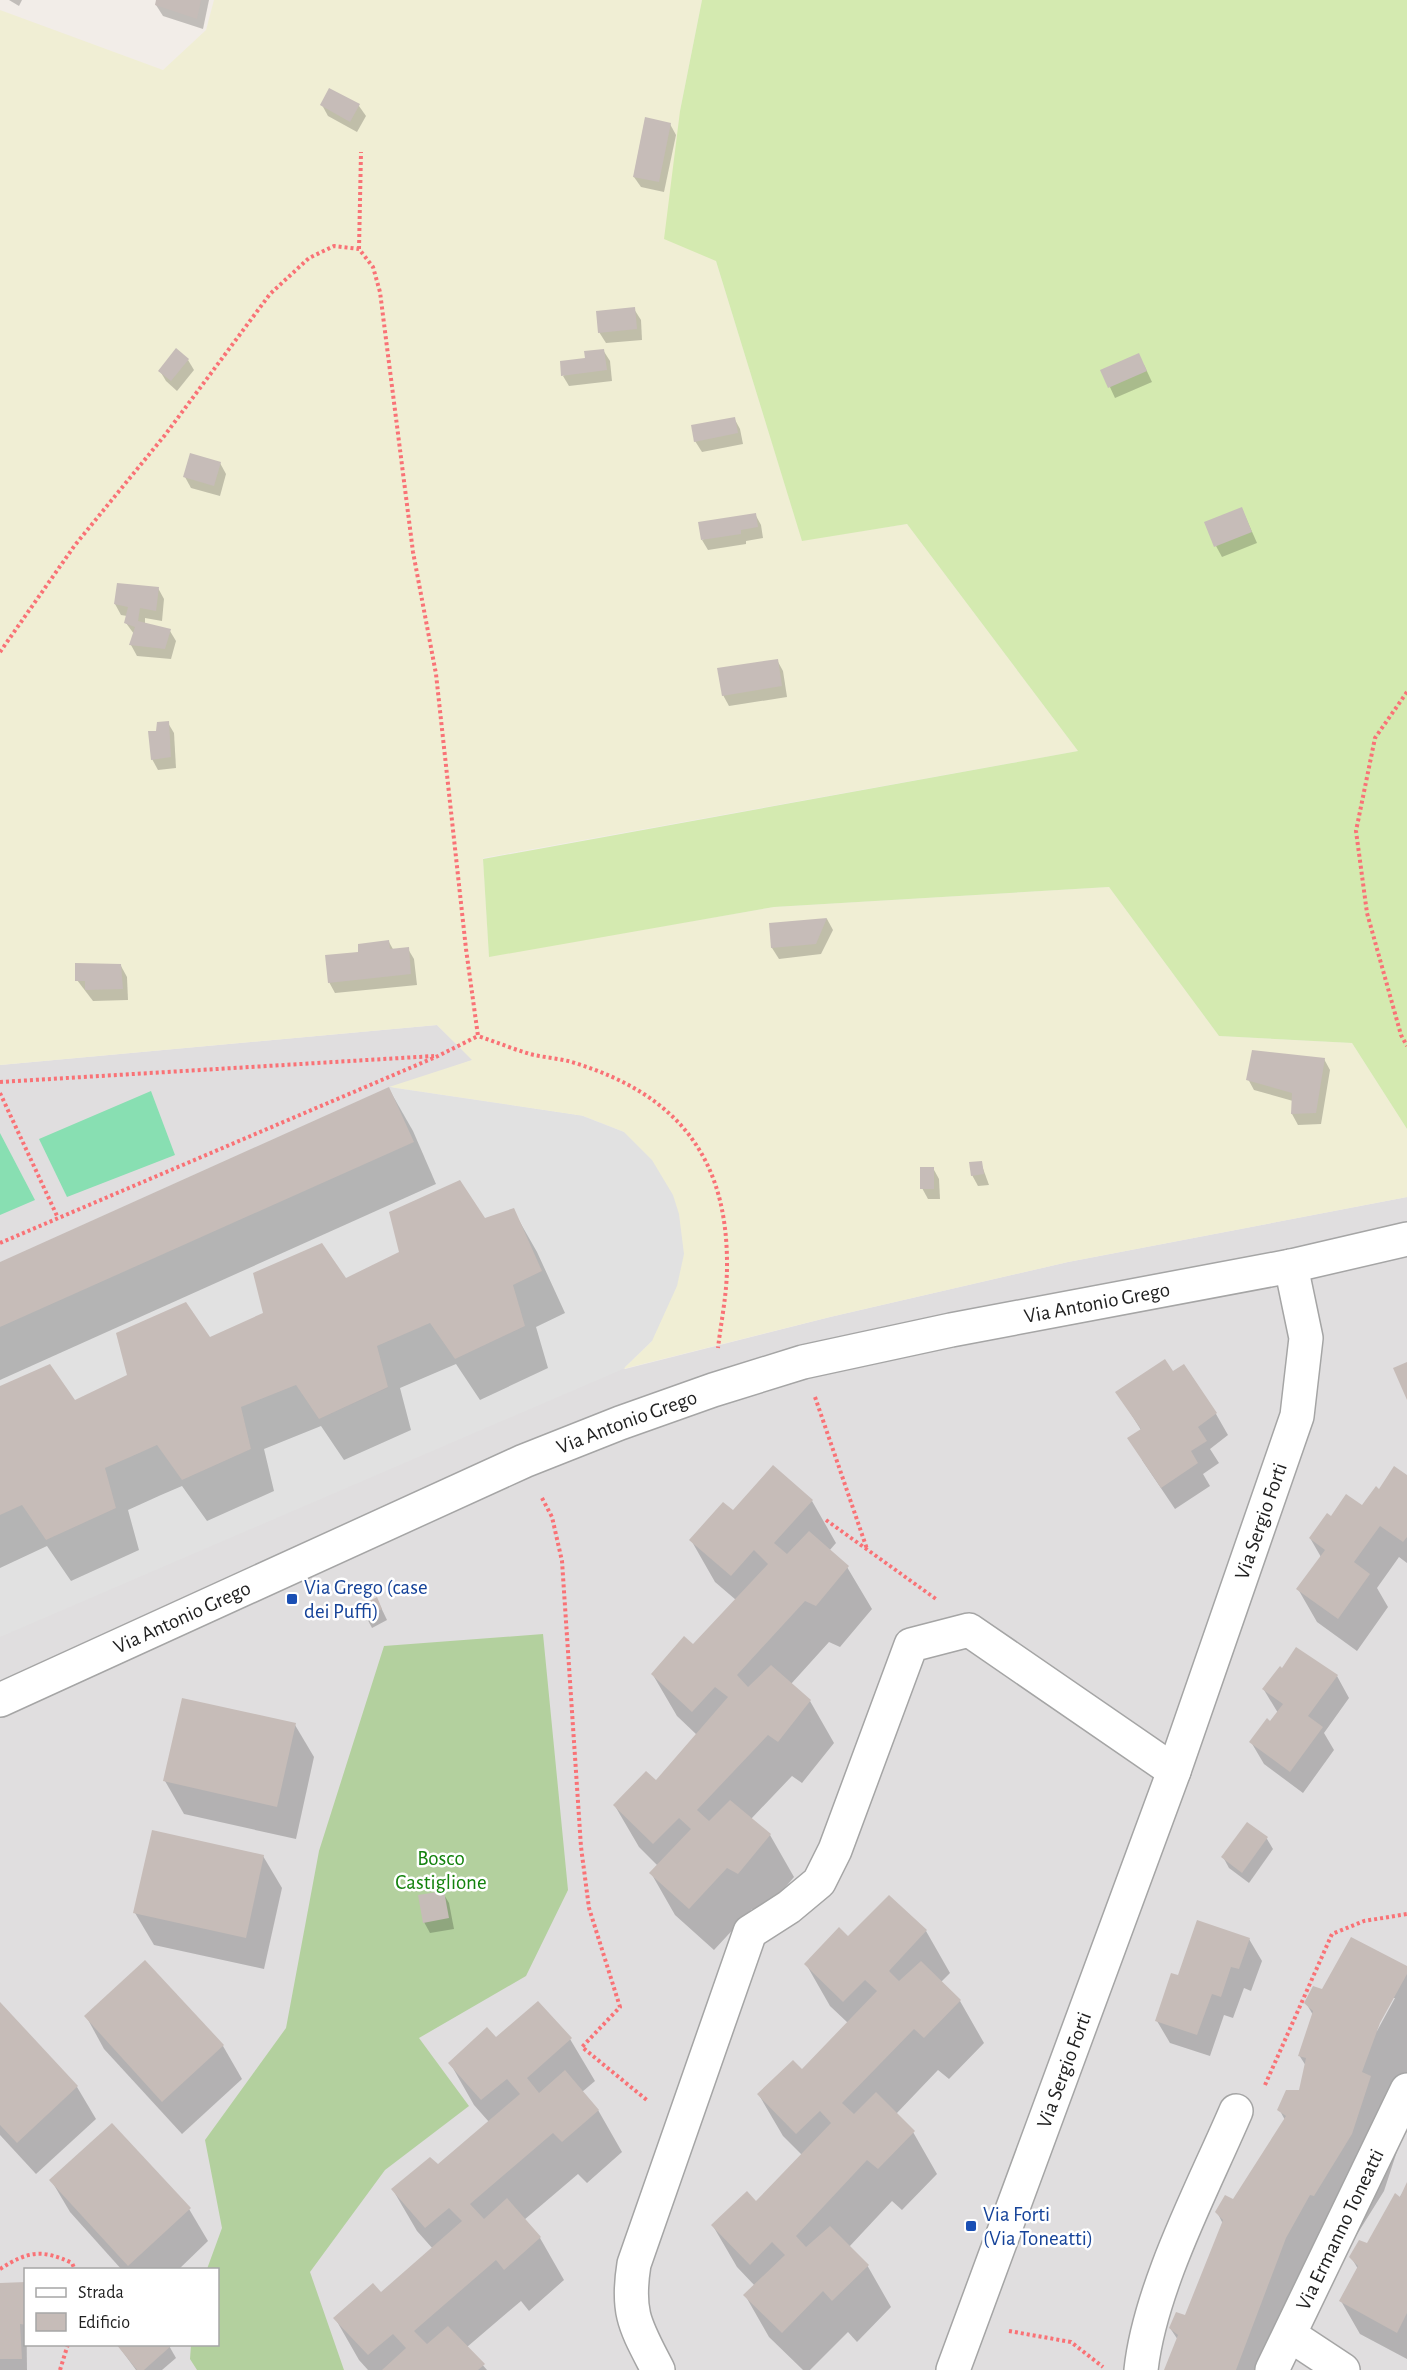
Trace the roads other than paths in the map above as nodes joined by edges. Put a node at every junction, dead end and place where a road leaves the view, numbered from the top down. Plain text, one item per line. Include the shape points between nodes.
1 (1407, 1239) edge
2 (1291, 1266) junction
3 (0, 1700) edge
4 (1174, 1771) junction
5 (1407, 2090) edge
6 (1236, 2111) road end
7 (1290, 2335) junction
8 (658, 2370) edge
9 (953, 2370) edge
10 (1141, 2370) edge
11 (1272, 2370) edge
12 (1343, 2370) edge

1 - 2 street, Via Antonio Grego
2 - 3 street, Via Antonio Grego via 951,1330 803,1362 713,1390 524,1461
2 - 4 street, Via Sergio Forti via 1306,1338 1297,1416
4 - 8 street via 969,1630 911,1645 835,1850 819,1882 750,1932 681,2129 634,2264 629,2295 636,2327
4 - 9 street, Via Sergio Forti
5 - 7 street, Via Ermanno Toneatti
6 - 10 street via 1167,2273 1144,2340
7 - 11 street, Via Ermanno Toneatti
7 - 12 street

